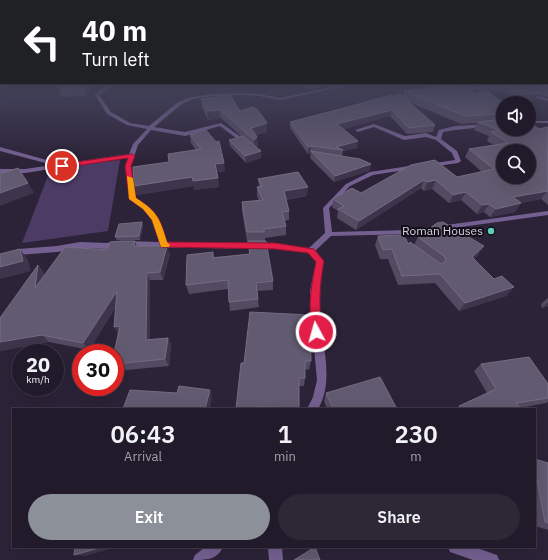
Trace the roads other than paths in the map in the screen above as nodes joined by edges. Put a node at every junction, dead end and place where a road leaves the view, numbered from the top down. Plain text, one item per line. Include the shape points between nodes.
1 (105, 107) edge
2 (175, 107) edge
3 (536, 122) edge
4 (548, 122) edge
5 (496, 125) edge
6 (151, 128) junction
7 (358, 130) dead end
8 (238, 137) edge
9 (438, 139) junction
10 (0, 148) edge
11 (132, 156) junction
12 (62, 166) junction
13 (370, 166) edge
14 (0, 171) edge
15 (381, 172) junction
16 (548, 213) edge
17 (389, 232) junction
18 (329, 234) junction
19 (401, 242) edge
20 (164, 245) junction
21 (311, 251) junction
22 (0, 258) edge
23 (313, 408) edge
24 (215, 548) edge
25 (275, 548) edge
26 (458, 548) edge
27 (200, 560) edge
28 (276, 560) edge
29 (492, 560) edge

1 - 6 street via 109,113 129,124
2 - 6 street
3 - 4 street
5 - 9 street via 441,131
6 - 8 street via 185,134 221,124
6 - 11 street via 135,145
7 - 9 street via 374,125 404,138 426,135
9 - 15 street via 455,152 458,161
10 - 12 street
11 - 12 street
11 - 20 street via 128,166 133,199 156,219
12 - 14 street via 25,171
13 - 15 street
15 - 18 street via 372,173 348,185 326,208
16 - 17 street via 410,232
17 - 18 street
17 - 19 street
18 - 21 street
20 - 21 street via 275,246
20 - 22 street via 80,245 18,252
21 - 23 street via 320,261 314,304 322,380 318,399
24 - 27 street
25 - 28 street
26 - 29 street

